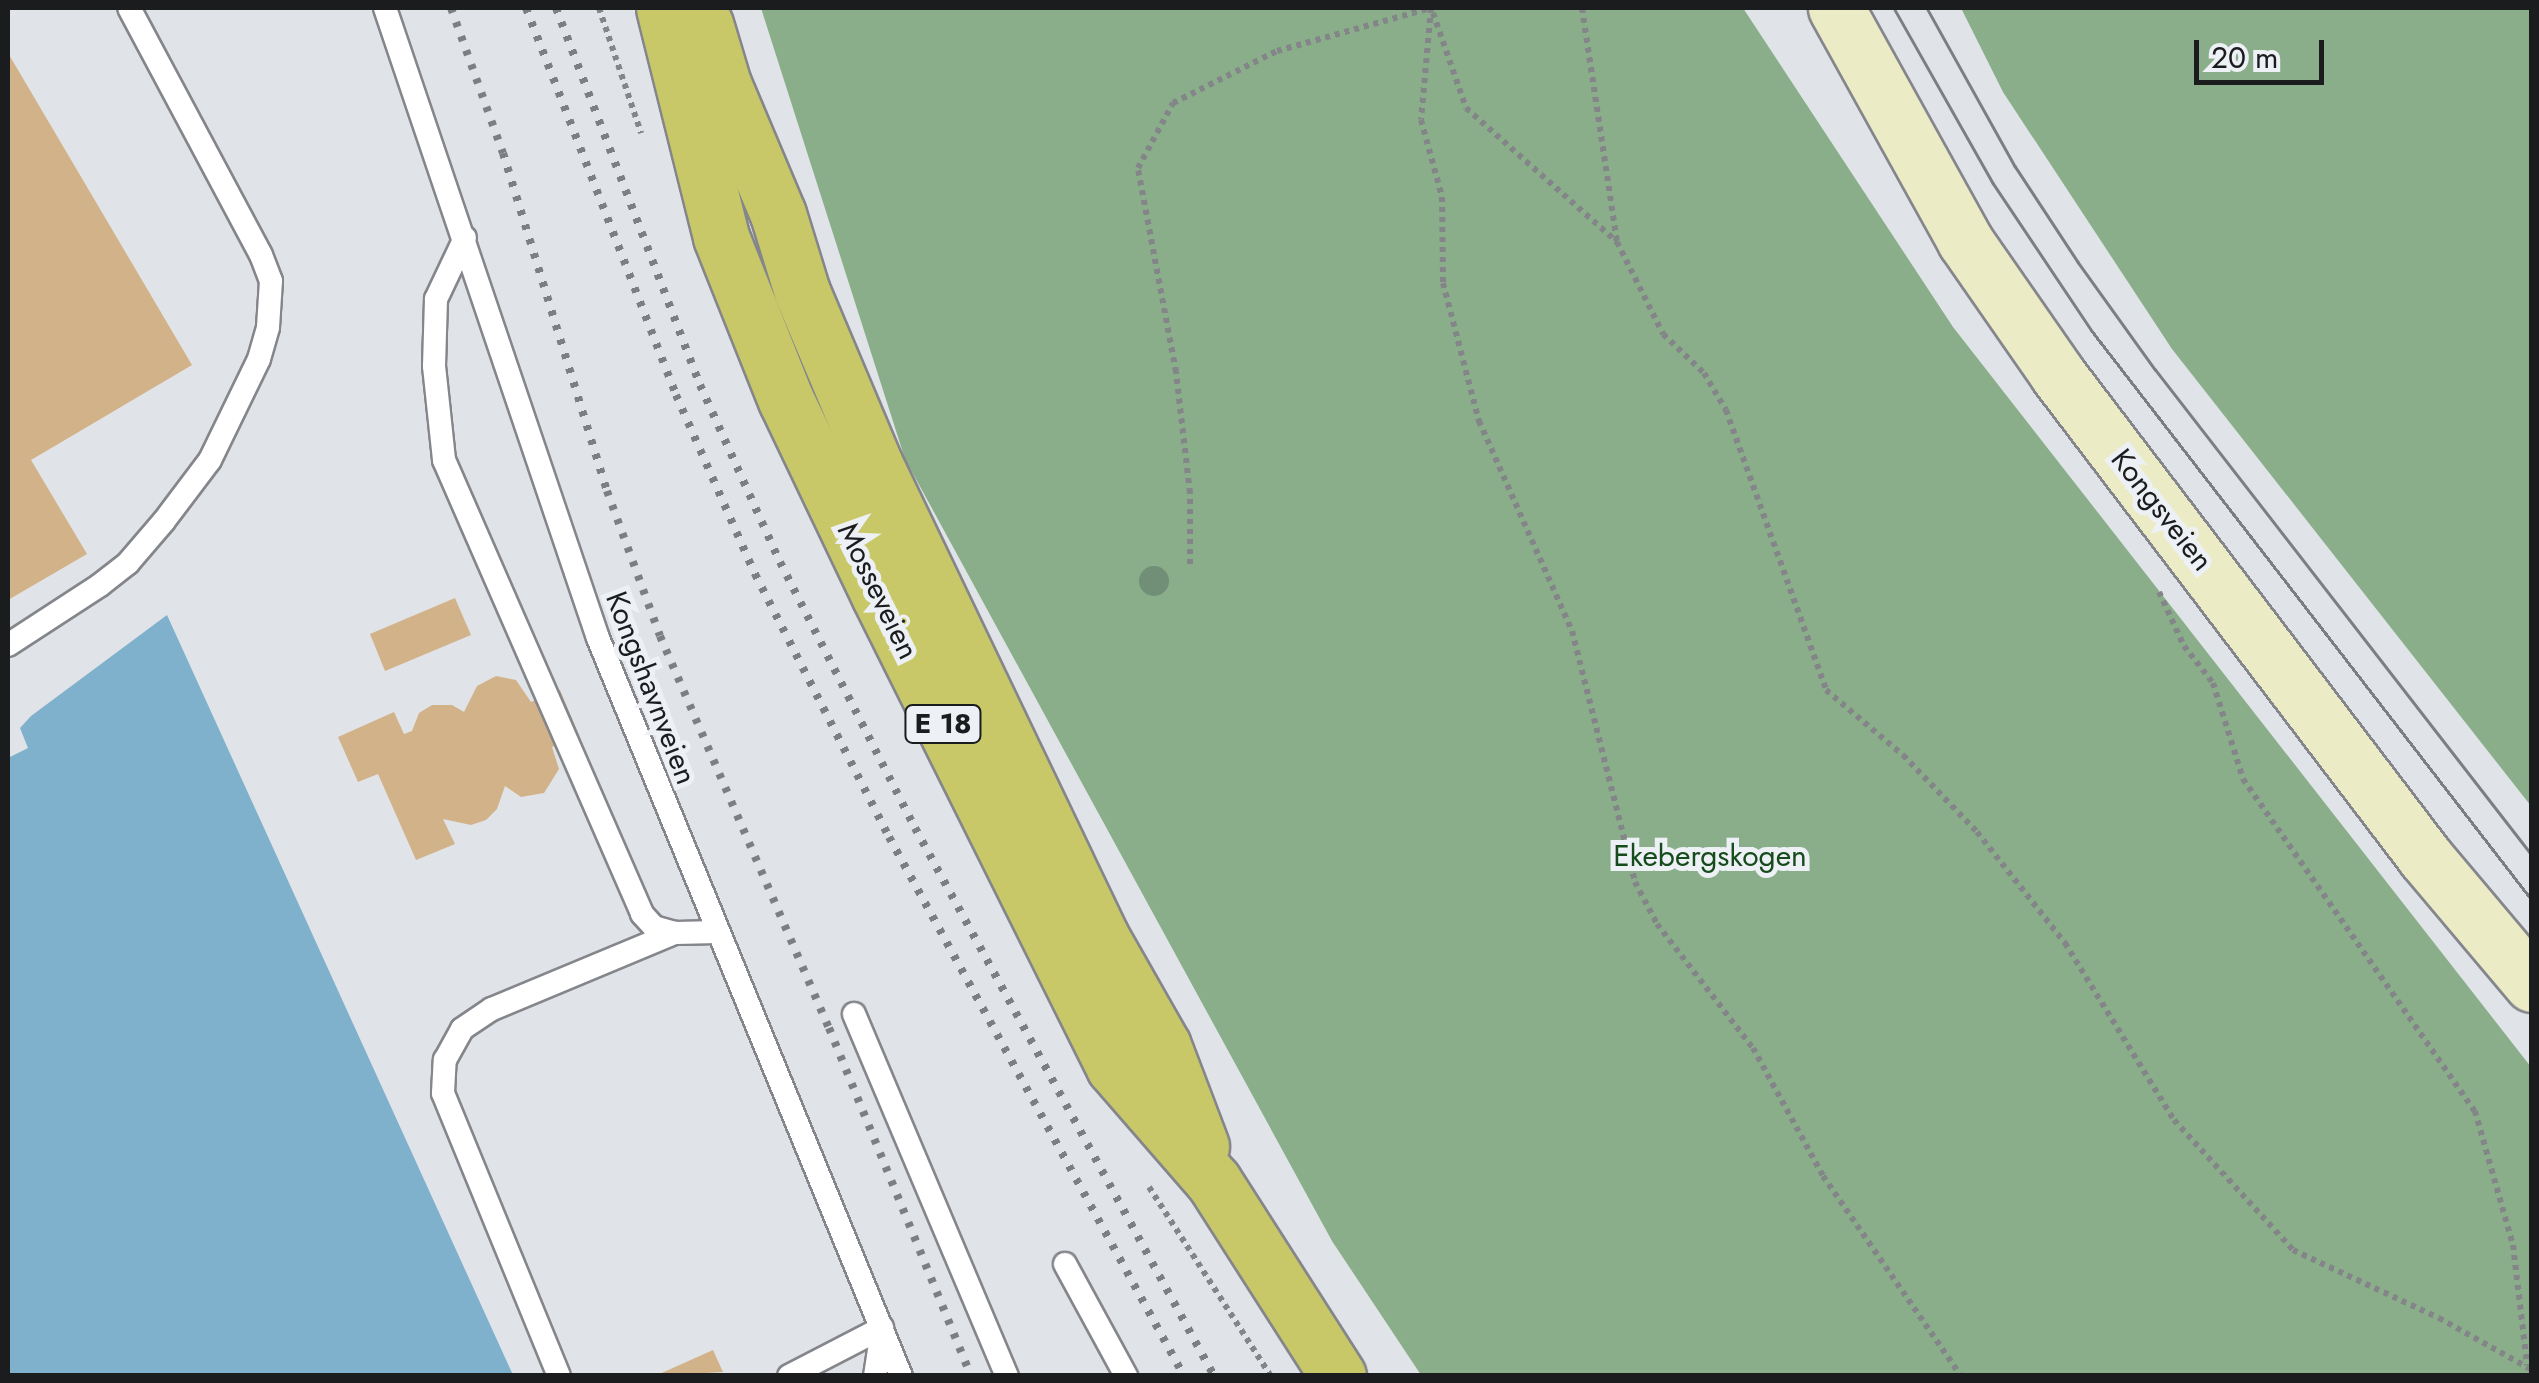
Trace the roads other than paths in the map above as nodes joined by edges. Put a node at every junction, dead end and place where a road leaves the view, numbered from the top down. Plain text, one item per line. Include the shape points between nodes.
1 (129, 8) edge
2 (385, 8) edge
3 (629, 8) edge
4 (664, 8) edge
5 (701, 8) edge
6 (740, 8) edge
7 (1836, 8) edge
8 (778, 214) junction
9 (721, 237) junction
10 (465, 238) junction
11 (8, 645) edge
12 (718, 932) junction
13 (675, 933) junction
14 (2532, 984) edge
15 (854, 1014) dead end
16 (1214, 1182) junction
17 (1065, 1264) dead end
18 (882, 1328) junction
19 (559, 1376) edge
20 (790, 1376) edge
21 (875, 1376) edge
22 (901, 1376) edge
23 (1006, 1376) edge
24 (1126, 1376) edge
25 (1338, 1376) edge

1 - 11 lane via 261,255 271,281 268,327 210,460 164,520 128,563
2 - 10 lane, Kongshavnveien
3 - 9 highway, E 18 via 651,81
4 - 9 highway, Mosseveien / E 18
5 - 8 highway, Mosseveien / E 18 via 722,84
6 - 8 highway, E 18
7 - 14 main road, Kongsveien via 1965,241 2058,375 2425,857
8 - 16 highway, Mosseveien / E 18 via 802,292 875,464 1102,937 1163,1046
9 - 16 highway, Mosseveien / E 18 via 786,400 1114,1067
10 - 12 lane, Kongshavnveien via 598,638
10 - 13 lane via 436,299 434,372 444,460 642,914
12 - 13 lane
12 - 18 lane, Kongshavnveien
13 - 19 lane via 492,1009 462,1029 445,1060 443,1093
15 - 23 lane
16 - 25 highway, Mosseveien / E 18
17 - 24 lane
18 - 20 lane
18 - 21 lane
18 - 22 lane, Kongshavnveien

